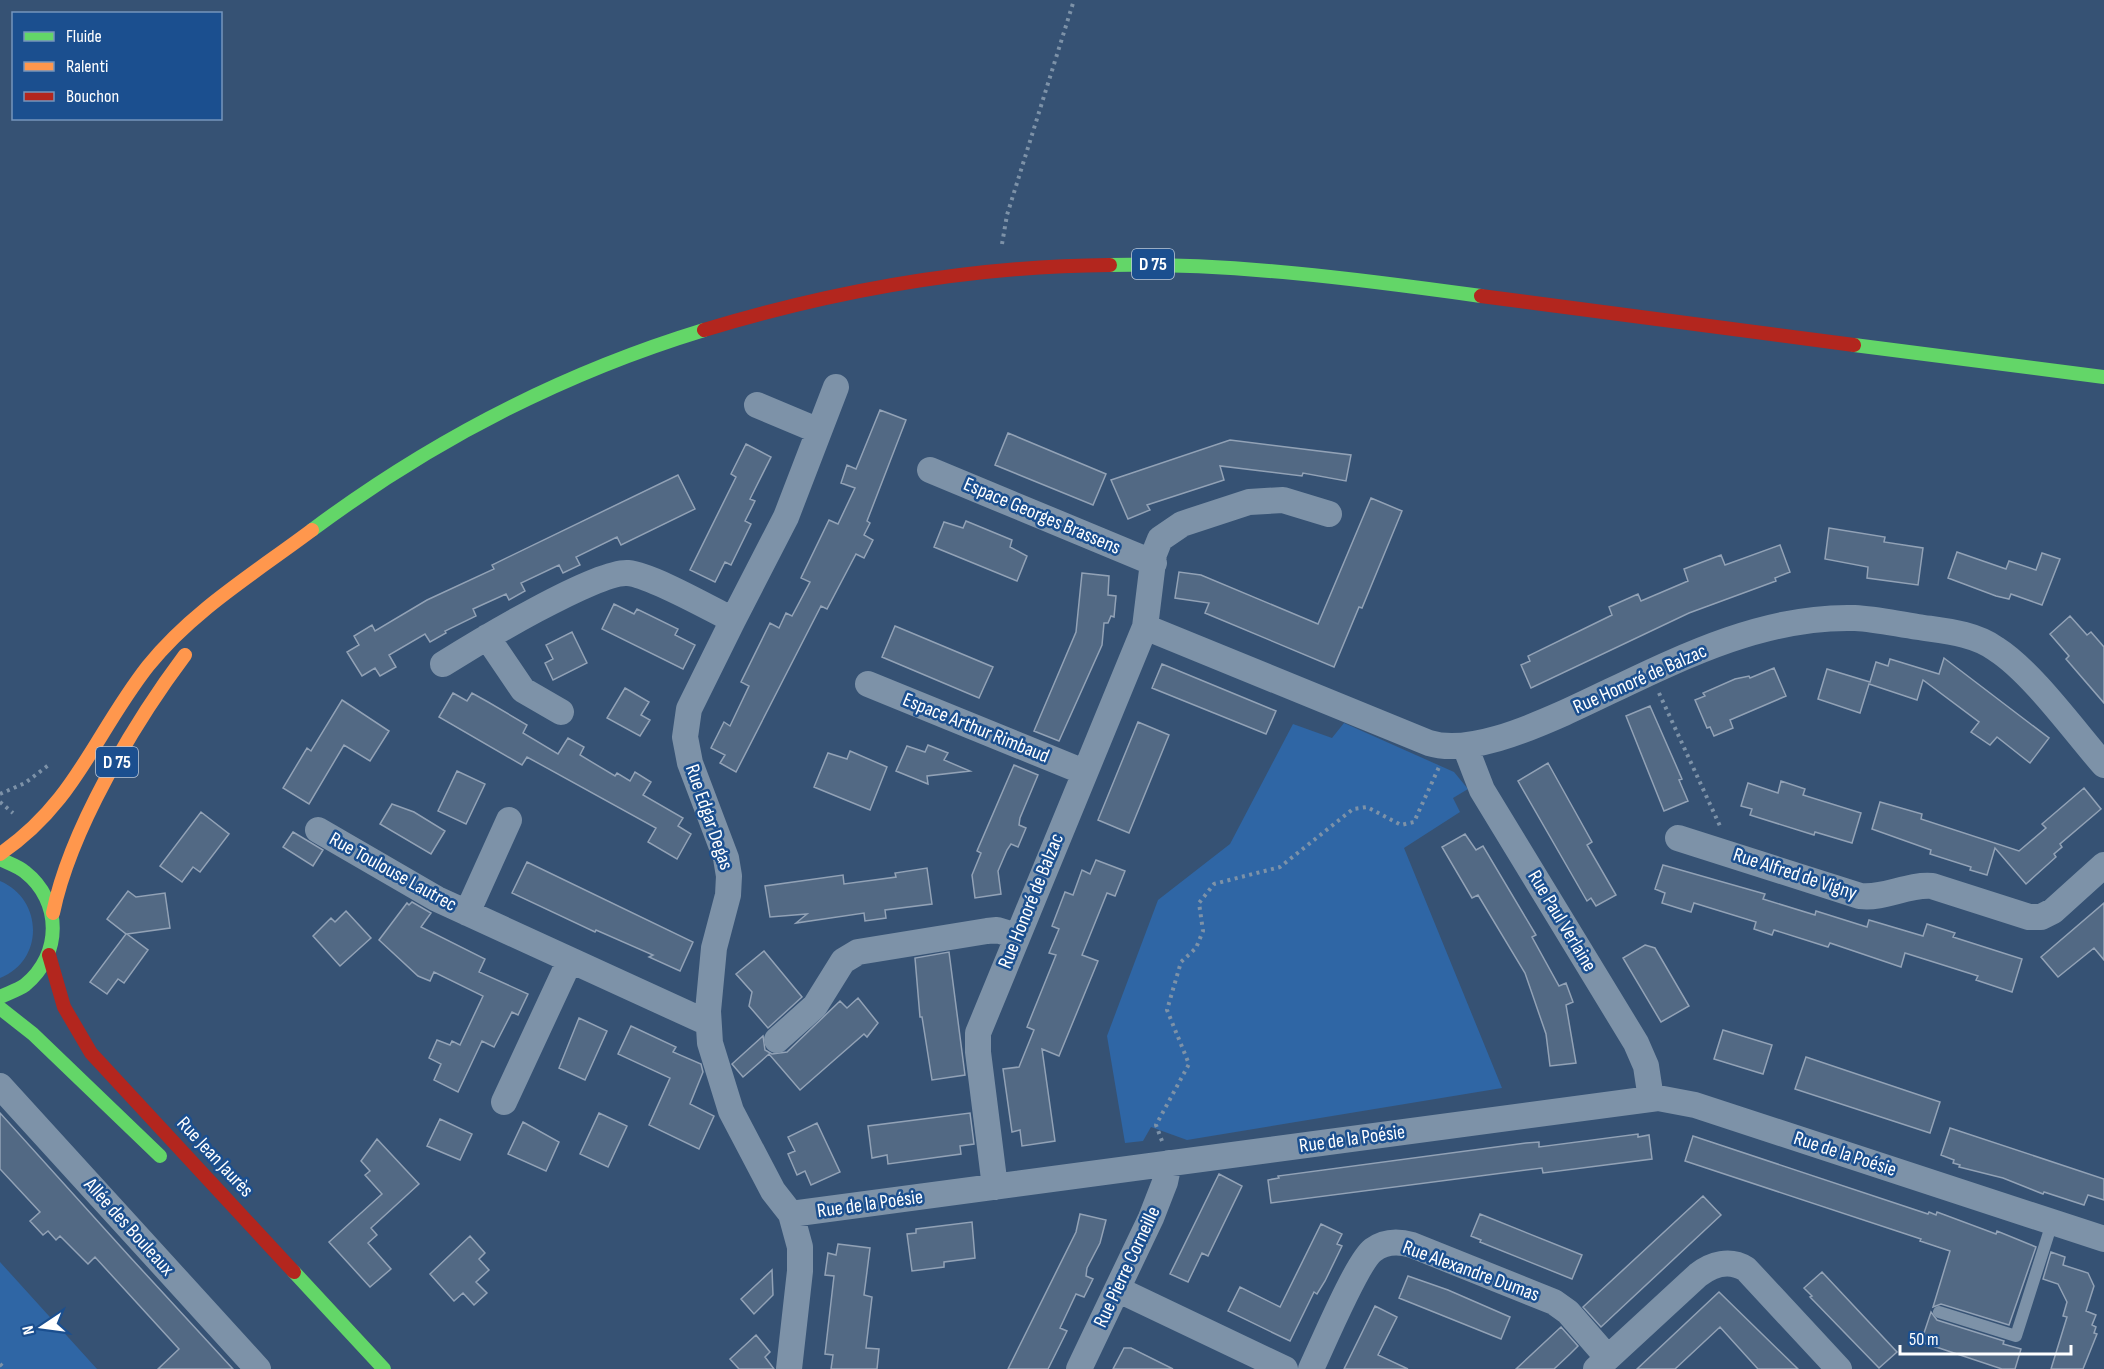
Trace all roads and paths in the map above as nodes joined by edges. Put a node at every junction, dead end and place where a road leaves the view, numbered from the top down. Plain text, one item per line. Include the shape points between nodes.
1 (1074, 0) edge
2 (1001, 269) junction
3 (2104, 377) edge
4 (836, 387) dead end
5 (758, 405) dead end
6 (819, 431) junction
7 (930, 470) dead end
8 (1329, 514) dead end
9 (1154, 563) junction
10 (264, 567) junction
11 (733, 620) junction
12 (208, 626) dead end
13 (1145, 627) junction
14 (487, 637) junction
15 (192, 645) dead end
16 (443, 664) dead end
17 (1650, 674) junction
18 (868, 684) dead end
19 (561, 712) dead end
20 (1457, 747) junction
21 (2104, 765) edge
22 (1084, 772) junction
23 (509, 820) dead end
24 (318, 831) dead end
25 (1678, 838) dead end
26 (1733, 855) junction
27 (0, 857) edge
28 (2104, 865) edge
29 (53, 913) junction
30 (467, 913) junction
31 (1017, 936) junction
32 (49, 955) junction
33 (570, 960) junction
34 (0, 997) edge
35 (0, 1008) edge
36 (708, 1023) junction
37 (777, 1040) dead end
38 (0, 1086) edge
39 (1651, 1099) junction
40 (504, 1102) dead end
41 (1169, 1164) junction
42 (171, 1167) dead end
43 (994, 1187) junction
44 (791, 1214) junction
45 (2052, 1222) junction
46 (2104, 1239) edge
47 (1119, 1290) junction
48 (1939, 1312) dead end
49 (1602, 1363) edge
50 (0, 1364) edge
51 (5, 1369) edge
52 (258, 1369) edge
53 (384, 1369) edge
54 (789, 1369) edge
55 (1079, 1369) edge
56 (1285, 1369) edge
57 (1311, 1369) edge
58 (1839, 1369) edge

1 - 2 path via 1007,215
2 - 3 main road, D 75 via 1174,264 1274,271
2 - 10 main road, D 75 via 793,303 699,331 603,366 504,411 409,463 327,518
4 - 6 street, Rue Edgar Degas
5 - 6 street
6 - 11 street, Rue Edgar Degas via 786,517
7 - 9 street, Espace Georges Brassens
8 - 9 street, Rue Honoré de Balzac via 1272,499 1236,505 1172,530 1160,539
9 - 13 street, Rue Honoré de Balzac
10 - 12 main road, D 75
10 - 27 main road, D 75 via 177,633 118,706 60,803
11 - 14 street via 639,575 621,573 603,577
11 - 36 street, Rue Edgar Degas via 685,727 690,763 726,858 729,876 729,895 714,948
13 - 20 street via 1429,743
13 - 22 street, Rue Honoré de Balzac
14 - 16 street
14 - 19 street via 523,690
15 - 29 main road, D 75 via 137,724 71,849
17 - 20 street, Rue Honoré de Balzac via 1539,724
17 - 21 street, Rue Honoré de Balzac via 1737,637 1801,621 1867,619 1953,633 1982,641 2004,655
17 - 26 path
18 - 22 street, Espace Arthur Rimbaud
20 - 39 street, Rue Paul Verlaine via 1636,1042 1646,1066
20 - 41 path via 1414,822 1401,825 1367,807 1353,809 1280,867 1214,884 1199,903 1203,931 1196,948 1181,962 1167,1010 1189,1064 1156,1125
22 - 31 street, Rue Honoré de Balzac
23 - 30 street, Rue Toulouse Lautrec
24 - 30 street, Rue Toulouse Lautrec
25 - 26 street, Rue Alfred de Vigny
26 - 28 street, Rue Alfred de Vigny via 1860,896 1932,886 2036,917 2053,910
27 - 29 main road via 32,876
29 - 32 main road
30 - 33 street, Rue Toulouse Lautrec
31 - 37 street via 987,931 858,952 843,961 815,1006
31 - 43 street, Rue Honoré de Balzac via 981,1022 977,1041
32 - 34 main road via 34,978
32 - 53 main road, Rue Jean Jaurès via 65,1013 95,1058
33 - 36 street, Rue Toulouse Lautrec
33 - 40 street
35 - 42 main road, Rue Jean Jaurès via 33,1034
36 - 44 street, Rue de la Poésie via 712,1052 731,1111 773,1191
38 - 52 street, Allée des Bouleaux
39 - 41 street, Rue de la Poésie
39 - 45 street, Rue de la Poésie via 1668,1098 1695,1105
41 - 43 street, Rue de la Poésie
41 - 47 street, Rue Pierre Corneille via 1163,1190
43 - 44 street, Rue de la Poésie
44 - 54 street via 801,1259
45 - 46 street, Rue de la Poésie
45 - 48 lane via 2016,1336
47 - 55 street, Rue Pierre Corneille
47 - 56 street
49 - 57 street, Rue Alexandre Dumas via 1568,1312 1554,1302 1412,1245 1395,1242 1381,1245 1364,1260
49 - 58 street via 1698,1275 1711,1266 1725,1264 1746,1269
50 - 51 path

